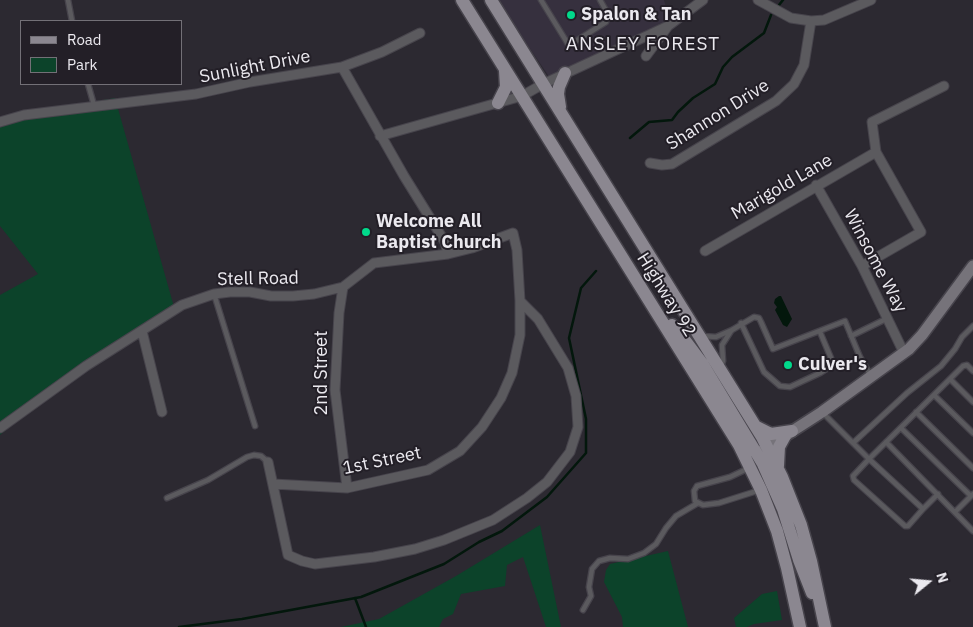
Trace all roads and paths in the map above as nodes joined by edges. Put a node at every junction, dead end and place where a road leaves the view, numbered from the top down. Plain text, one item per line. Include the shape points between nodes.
1 (68, 0) edge
2 (462, 0) edge
3 (491, 0) edge
4 (541, 0) edge
5 (600, 0) edge
6 (703, 0) edge
7 (758, 0) edge
8 (871, 0) edge
9 (72, 20) edge
10 (811, 21) junction
11 (668, 26) junction
12 (420, 33) dead end
13 (646, 56) dead end
14 (342, 67) junction
15 (504, 68) junction
16 (565, 73) junction
17 (543, 84) junction
18 (88, 85) edge
19 (944, 86) dead end
20 (522, 96) junction
21 (498, 103) junction
22 (94, 106) junction
23 (562, 114) junction
24 (0, 122) edge
25 (380, 136) junction
26 (876, 152) junction
27 (650, 163) dead end
28 (816, 185) junction
29 (513, 233) joint
30 (705, 251) dead end
31 (448, 254) junction
32 (862, 266) junction
33 (973, 266) edge
34 (343, 287) junction
35 (214, 294) junction
36 (520, 301) junction
37 (888, 318) junction
38 (742, 323) junction
39 (973, 326) edge
40 (732, 330) junction
41 (142, 331) junction
42 (820, 332) junction
43 (700, 335) junction
44 (851, 336) junction
45 (904, 353) junction
46 (720, 367) junction
47 (973, 371) edge
48 (871, 377) junction
49 (950, 379) junction
50 (934, 395) junction
51 (973, 402) edge
52 (162, 412) dead end
53 (822, 412) junction
54 (916, 412) junction
55 (255, 426) dead end
56 (756, 426) junction
57 (0, 428) edge
58 (901, 428) junction
59 (973, 433) edge
60 (788, 434) junction
61 (886, 442) junction
62 (853, 443) junction
63 (755, 457) junction
64 (869, 459) junction
65 (268, 462) joint
66 (973, 468) edge
67 (779, 471) junction
68 (273, 484) junction
69 (347, 488) junction
70 (761, 490) junction
71 (938, 494) junction
72 (972, 495) edge
73 (167, 498) dead end
74 (698, 503) junction
75 (923, 509) junction
76 (955, 512) junction
77 (973, 531) edge
78 (792, 590) junction
79 (821, 608) junction
80 (583, 610) dead end
81 (800, 627) edge
82 (808, 627) edge
83 (825, 627) edge

1 - 9 lane
2 - 15 main road, Highway 92
3 - 17 main road, Highway 92
4 - 5 lane via 568,44 606,22 608,14
6 - 11 street
7 - 10 street via 791,18
8 - 10 street via 824,20
10 - 27 street, Shannon Drive via 804,64 794,84 776,101 672,164
11 - 13 street
11 - 16 street
12 - 14 street, Sunlight Drive
14 - 22 street, Sunlight Drive via 196,94
14 - 25 street
15 - 20 main road, Highway 92
15 - 21 main road via 506,88
16 - 17 street
16 - 23 main road via 558,94
17 - 20 street
17 - 23 main road, Highway 92
18 - 22 lane
19 - 26 street via 872,122
20 - 21 street
20 - 63 main road, Highway 92 via 657,312 695,352
21 - 25 street
22 - 24 street, Sunlight Drive via 24,115
23 - 43 main road, Highway 92
25 - 31 street via 445,242
26 - 28 street, Marigold Lane
26 - 32 street via 921,232
28 - 30 street, Marigold Lane
28 - 32 street, Winsome Way
29 - 31 street, Stell Road
29 - 36 street, 1st Street
31 - 34 street, Stell Road via 374,263
32 - 37 street, Winsome Way
33 - 45 street via 922,335
34 - 35 street, Stell Road via 293,296 250,292
34 - 69 street, 2nd Street via 335,390
35 - 41 street, Stell Road via 182,306
35 - 55 lane
36 - 68 street via 538,319 568,368 576,396 578,427 570,452 547,482 527,498 493,520 444,540 374,557 315,564 288,555
36 - 69 street, 1st Street via 520,335 512,373 501,398 477,433 460,451 428,470
37 - 44 lane
37 - 45 street, Winsome Way
38 - 40 lane
38 - 42 lane via 758,318 773,349
38 - 42 lane via 764,372 780,386 790,387 830,366 831,358
39 - 62 lane via 941,366
40 - 43 lane via 716,337
40 - 46 lane via 722,345
41 - 52 street
41 - 57 street, Stell Road
42 - 44 lane via 845,321
43 - 46 main road, Highway 92
44 - 48 lane
45 - 48 street
46 - 56 main road, Highway 92
47 - 49 lane via 967,365 963,366
48 - 53 street
49 - 50 lane
49 - 51 lane
50 - 54 lane
50 - 59 lane
53 - 60 street
53 - 62 lane
54 - 58 lane
54 - 66 lane
56 - 60 main road via 771,434
56 - 63 main road, Highway 92
58 - 61 lane
58 - 72 lane
60 - 63 street
60 - 67 main road via 780,447
61 - 64 lane
61 - 71 lane
62 - 64 lane
63 - 67 main road, Highway 92
63 - 70 main road, Highway 92
63 - 74 lane via 730,477 697,486 694,491 695,502
63 - 79 main road via 778,496 809,587
64 - 75 lane
64 - 75 lane via 853,476 854,480 905,526
65 - 68 street
65 - 73 lane via 261,456 247,457 208,480
67 - 79 main road, Highway 92 via 804,537
68 - 69 street, 1st Street
70 - 74 lane via 719,503
70 - 78 main road, Highway 92 via 782,546
71 - 75 lane
71 - 76 lane
72 - 76 lane
74 - 80 lane via 676,516 656,544 644,553 628,560 610,558 599,561 592,569 591,596
76 - 77 lane
78 - 81 main road, Highway 92
78 - 82 main road
79 - 83 main road, Highway 92

